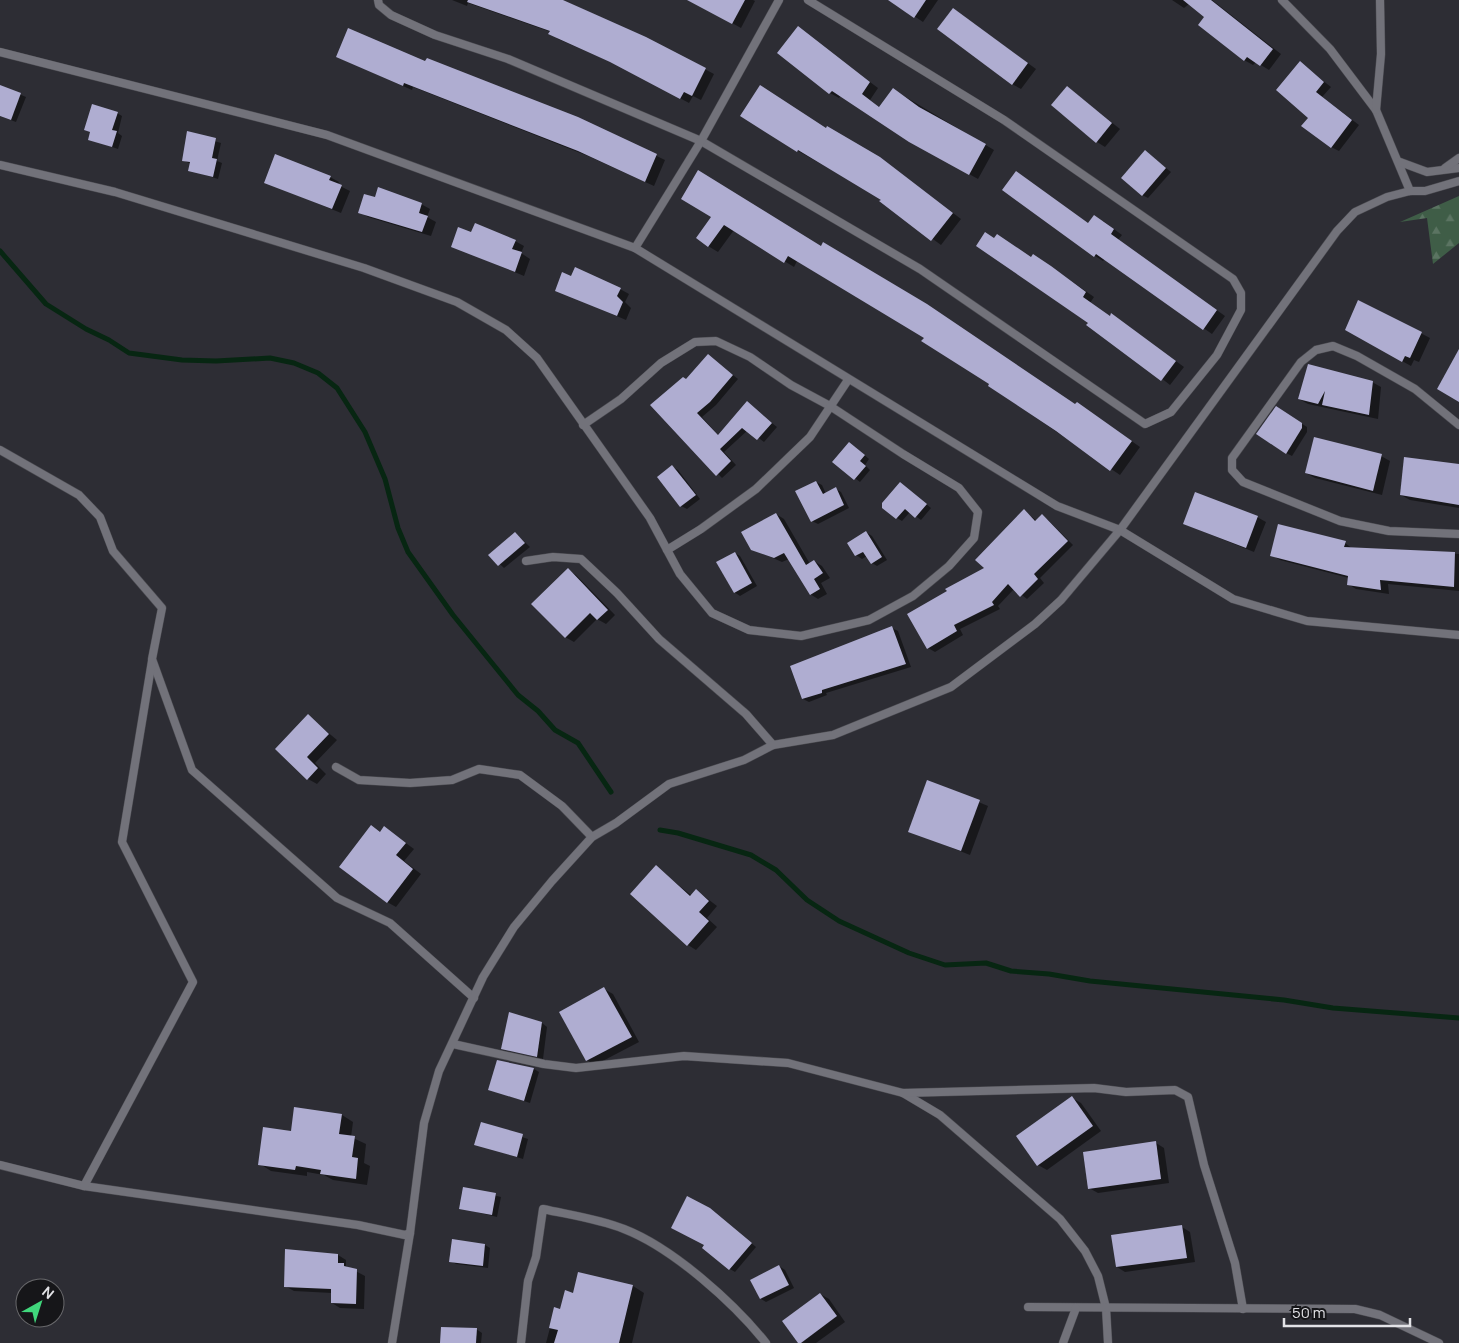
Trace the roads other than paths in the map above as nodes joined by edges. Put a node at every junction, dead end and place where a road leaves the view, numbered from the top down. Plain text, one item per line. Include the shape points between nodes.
1 (378, 0) edge
2 (779, 0) edge
3 (808, 0) edge
4 (1282, 0) edge
5 (1380, 0) edge
6 (0, 52) edge
7 (1376, 110) junction
8 (701, 141) junction
9 (1459, 158) edge
10 (1400, 162) junction
11 (0, 165) edge
12 (1459, 168) edge
13 (1443, 170) junction
14 (1459, 181) edge
15 (1410, 191) junction
16 (634, 248) junction
17 (848, 380) junction
18 (830, 406) junction
19 (584, 425) junction
20 (1459, 425) edge
21 (0, 450) edge
22 (1120, 530) junction
23 (1459, 534) edge
24 (667, 550) junction
25 (526, 562) dead end
26 (1459, 635) edge
27 (152, 659) junction
28 (773, 746) junction
29 (336, 767) dead end
30 (592, 837) junction
31 (474, 998) junction
32 (453, 1044) junction
33 (904, 1093) junction
34 (0, 1165) edge
35 (84, 1186) junction
36 (410, 1233) junction
37 (1028, 1307) dead end
38 (1076, 1308) junction
39 (1106, 1308) junction
40 (1243, 1309) junction
41 (392, 1343) edge
42 (521, 1343) edge
43 (766, 1343) edge
44 (1063, 1343) edge
45 (1108, 1343) edge
46 (1439, 1343) edge

1 - 8 lane via 391,16 435,35 508,59
2 - 8 lane
3 - 8 lane via 1004,120 1234,279 1241,293 1240,310 1217,355 1171,412 1145,424 920,269
4 - 7 lane via 1330,49
5 - 7 lane via 1381,54
6 - 16 lane via 327,135
7 - 10 lane
8 - 16 lane
9 - 13 lane
10 - 13 lane via 1426,172
10 - 15 lane
11 - 19 lane via 115,192 364,268 458,302 506,330 537,358
12 - 13 lane
14 - 15 lane via 1425,191
15 - 22 lane via 1387,197 1356,212 1337,231
16 - 17 lane
17 - 18 lane
17 - 22 lane via 1057,506
18 - 19 lane via 716,340 695,342 661,363 621,399
18 - 24 lane via 810,437 756,489
18 - 24 lane via 959,488 978,512 974,538 949,566 912,596 869,620 801,636 748,630 712,613 680,574
19 - 24 lane via 650,518
20 - 23 lane via 1415,389 1333,346 1316,350 1301,362 1232,458 1232,470 1243,482 1340,521 1389,531
21 - 27 lane via 79,495 100,517 113,551 162,608
22 - 26 lane via 1233,600 1307,621
22 - 28 lane via 1061,600 1035,624 952,687 833,735
25 - 28 lane via 553,557 582,560 658,639 746,714
27 - 31 lane via 192,770 336,898 390,923
27 - 35 lane via 122,842 193,982
28 - 30 lane via 744,760 669,784
29 - 30 lane via 359,780 410,783 452,780 480,769 520,775 562,806
30 - 31 lane via 514,927
31 - 32 lane
32 - 33 lane via 576,1068 684,1056 788,1063
32 - 36 lane via 439,1071 424,1123
33 - 39 lane via 940,1115 1060,1219 1085,1251 1098,1276
33 - 40 lane via 1094,1088 1126,1092 1175,1090 1188,1097 1204,1165 1235,1263
34 - 35 lane
35 - 36 lane via 358,1225 405,1235
36 - 41 lane
37 - 38 lane
38 - 39 lane
38 - 44 lane
39 - 40 lane
39 - 45 lane
40 - 46 lane via 1355,1309 1380,1316
42 - 43 lane via 528,1282 536,1256 543,1209 625,1229 668,1253 715,1290

